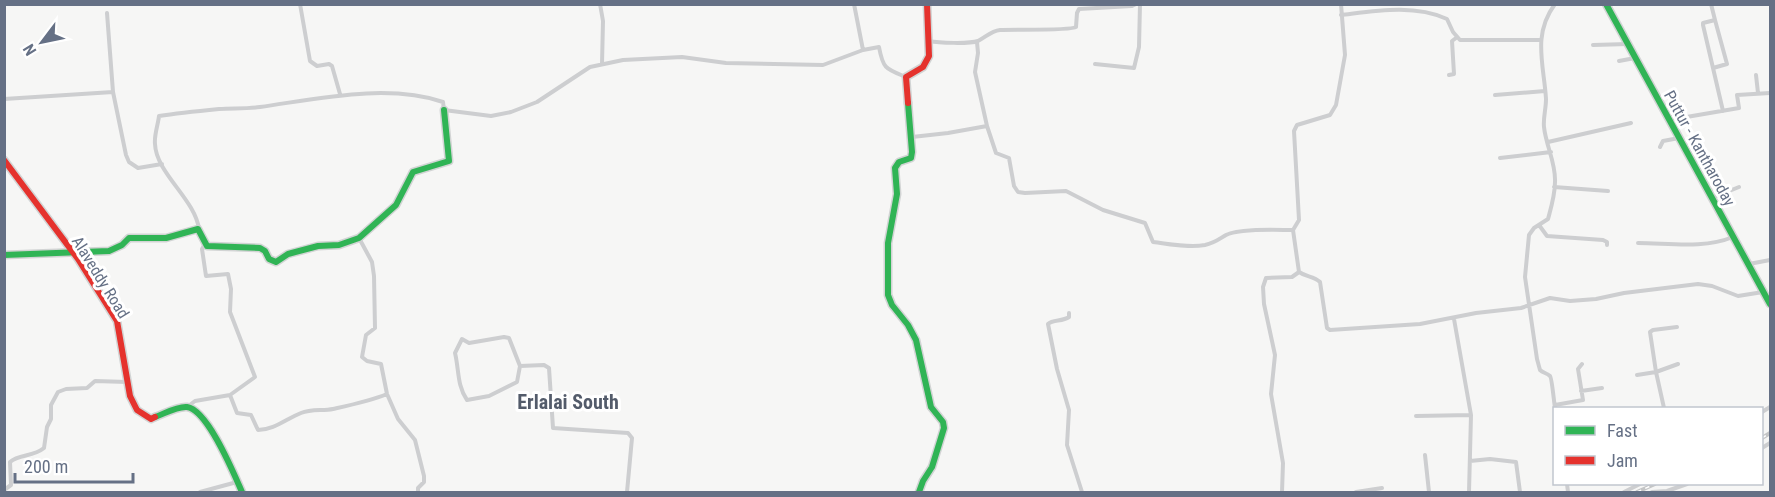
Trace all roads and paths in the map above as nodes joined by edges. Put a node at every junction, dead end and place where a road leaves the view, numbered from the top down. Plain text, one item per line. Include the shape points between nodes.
1 (300, 4) edge
2 (600, 4) edge
3 (855, 4) edge
4 (927, 4) edge
5 (1138, 4) edge
6 (1341, 4) edge
7 (1555, 4) edge
8 (1606, 4) edge
9 (1711, 4) edge
10 (107, 13) dead end
11 (1341, 15) junction
12 (1716, 20) junction
13 (1456, 38) junction
14 (1541, 40) junction
15 (929, 41) junction
16 (977, 42) junction
17 (1628, 44) junction
18 (1593, 45) dead end
19 (863, 50) junction
20 (1635, 58) junction
21 (1619, 61) dead end
22 (602, 64) junction
23 (1095, 64) dead end
24 (1713, 68) junction
25 (1449, 75) dead end
26 (1756, 75) dead end
27 (906, 77) junction
28 (1545, 91) junction
29 (112, 92) junction
30 (1758, 93) junction
31 (1770, 93) edge
32 (339, 94) junction
33 (1495, 95) dead end
34 (4, 99) edge
35 (444, 110) junction
36 (1723, 111) junction
37 (1669, 120) junction
38 (1631, 123) dead end
39 (987, 126) junction
40 (912, 137) junction
41 (1679, 138) junction
42 (1548, 142) junction
43 (1660, 147) dead end
44 (1551, 152) junction
45 (1500, 158) dead end
46 (4, 160) edge
47 (162, 164) junction
48 (1554, 187) junction
49 (1739, 187) dead end
50 (1608, 190) dead end
51 (1712, 198) junction
52 (1539, 225) junction
53 (199, 229) junction
54 (1293, 230) junction
55 (1733, 237) junction
56 (359, 238) junction
57 (1638, 243) dead end
58 (205, 244) junction
59 (1607, 245) dead end
60 (70, 251) junction
61 (4, 255) edge
62 (1770, 260) edge
63 (1749, 264) junction
64 (1299, 272) junction
65 (1764, 292) junction
66 (1770, 304) edge
67 (1529, 305) junction
68 (1069, 313) dead end
69 (1454, 319) junction
70 (1677, 327) dead end
71 (1582, 364) dead end
72 (1678, 364) dead end
73 (520, 366) junction
74 (1656, 372) junction
75 (1637, 375) dead end
76 (127, 381) junction
77 (1602, 388) dead end
78 (1581, 391) junction
79 (387, 394) junction
80 (230, 395) junction
81 (187, 407) junction
82 (1555, 407) edge
83 (1664, 407) edge
84 (1471, 415) junction
85 (1416, 416) dead end
86 (1425, 455) dead end
87 (1470, 461) junction
88 (237, 482) junction
89 (1683, 485) edge
90 (1382, 488) dead end
91 (4, 490) edge
92 (200, 492) edge
93 (242, 492) edge
94 (418, 492) edge
95 (627, 492) edge
96 (919, 492) edge
97 (1082, 492) edge
98 (1282, 492) edge
99 (1356, 492) edge
100 (1429, 492) edge
101 (1469, 492) edge
102 (1520, 492) edge
103 (1652, 492) edge

1 - 32 street via 310,61 317,66 332,66
2 - 22 street
3 - 19 street
4 - 15 street
5 - 16 street via 1079,9 1074,29 1000,30
5 - 23 street via 1139,47 1134,68
6 - 11 street
7 - 14 street via 1546,16
8 - 17 street, Puttur - Kantharoday
9 - 12 street
10 - 29 street
11 - 13 street via 1390,10 1421,12 1447,19
11 - 54 street via 1345,54 1336,105 1330,115 1298,125 1294,131 1299,220
12 - 24 street via 1703,25
12 - 24 street via 1727,64
13 - 14 street
13 - 25 street via 1452,41 1454,74
14 - 28 street
15 - 16 street
15 - 27 street via 927,63
16 - 39 street via 975,72
17 - 18 street
17 - 20 street, Puttur - Kantharoday
19 - 22 street via 823,65 726,63 682,57
19 - 27 street via 879,47 886,69
20 - 21 street
20 - 37 street, Puttur - Kantharoday
22 - 35 street via 590,67 537,102 511,112 491,116
24 - 36 street
26 - 30 street
27 - 40 street
28 - 33 street
28 - 42 street via 1544,127
29 - 34 street
29 - 47 street via 129,162 138,168
30 - 31 street
30 - 36 street via 1737,95 1739,108
32 - 35 street via 429,98 443,102
32 - 47 street via 258,107 159,116 155,146
35 - 56 street via 449,161 413,172 396,205
36 - 37 street
37 - 41 street, Puttur - Kantharoday
38 - 42 street
39 - 40 street
39 - 54 street via 996,153 1009,158 1018,192 1066,190 1103,210 1144,223 1153,242 1204,245 1235,232
40 - 96 street via 911,158 895,168 897,194 887,268 888,295 916,340 931,407 944,428 932,467
41 - 43 street via 1663,141
41 - 51 street, Puttur - Kantharoday
42 - 44 street
44 - 45 street
44 - 48 street
46 - 60 street, Alaveddy Road
47 - 53 street via 197,218
48 - 50 street
48 - 52 street via 1548,219
49 - 51 street
51 - 55 street, Puttur - Kantharoday
52 - 59 street via 1547,236 1603,240
52 - 67 street via 1529,235 1525,277
53 - 58 street
53 - 60 street via 166,238 129,238 109,251
54 - 64 street
55 - 57 street via 1701,243
55 - 63 street, Puttur - Kantharoday
56 - 58 street via 288,254 276,262 269,260 266,250 260,248
56 - 79 street via 372,262 374,276 375,328 366,335 362,357 381,364
58 - 80 street via 202,249 206,276 228,274 230,312 255,376
60 - 61 street
60 - 76 street, Alaveddy Road via 117,321
62 - 63 street
63 - 65 street, Puttur - Kantharoday
64 - 69 street via 1320,282 1330,330
64 - 98 street via 1266,278 1263,287 1275,355 1271,394 1283,463
65 - 66 street, Puttur - Kantharoday
65 - 67 street via 1738,296 1698,284 1596,299 1550,298
67 - 69 street
67 - 82 street via 1537,359 1540,370 1552,380
68 - 97 street via 1064,321 1048,324 1069,410 1067,445
69 - 84 street
70 - 74 street via 1650,332
71 - 78 street via 1578,369
72 - 74 street
73 - 73 street via 517,382 489,396 467,400 457,375 455,353 462,339 469,343 504,337 509,338
73 - 95 street via 544,364 549,368 553,428 628,433 632,438
74 - 75 street
74 - 83 street
76 - 81 street, Alaveddy Road via 137,410 151,419
76 - 91 street via 95,381 87,388 58,392 51,405 44,448 10,462 11,485
77 - 78 street
78 - 82 street via 1580,402
79 - 80 street via 334,409 303,412 266,430 258,430 250,415 237,413
79 - 94 street via 398,419 419,449 424,482
80 - 81 street via 195,401
81 - 88 street via 203,419 218,441
84 - 85 street
84 - 87 street
86 - 100 street
87 - 101 street
87 - 102 street via 1516,462
88 - 92 street
88 - 93 street
89 - 103 street
90 - 99 street

